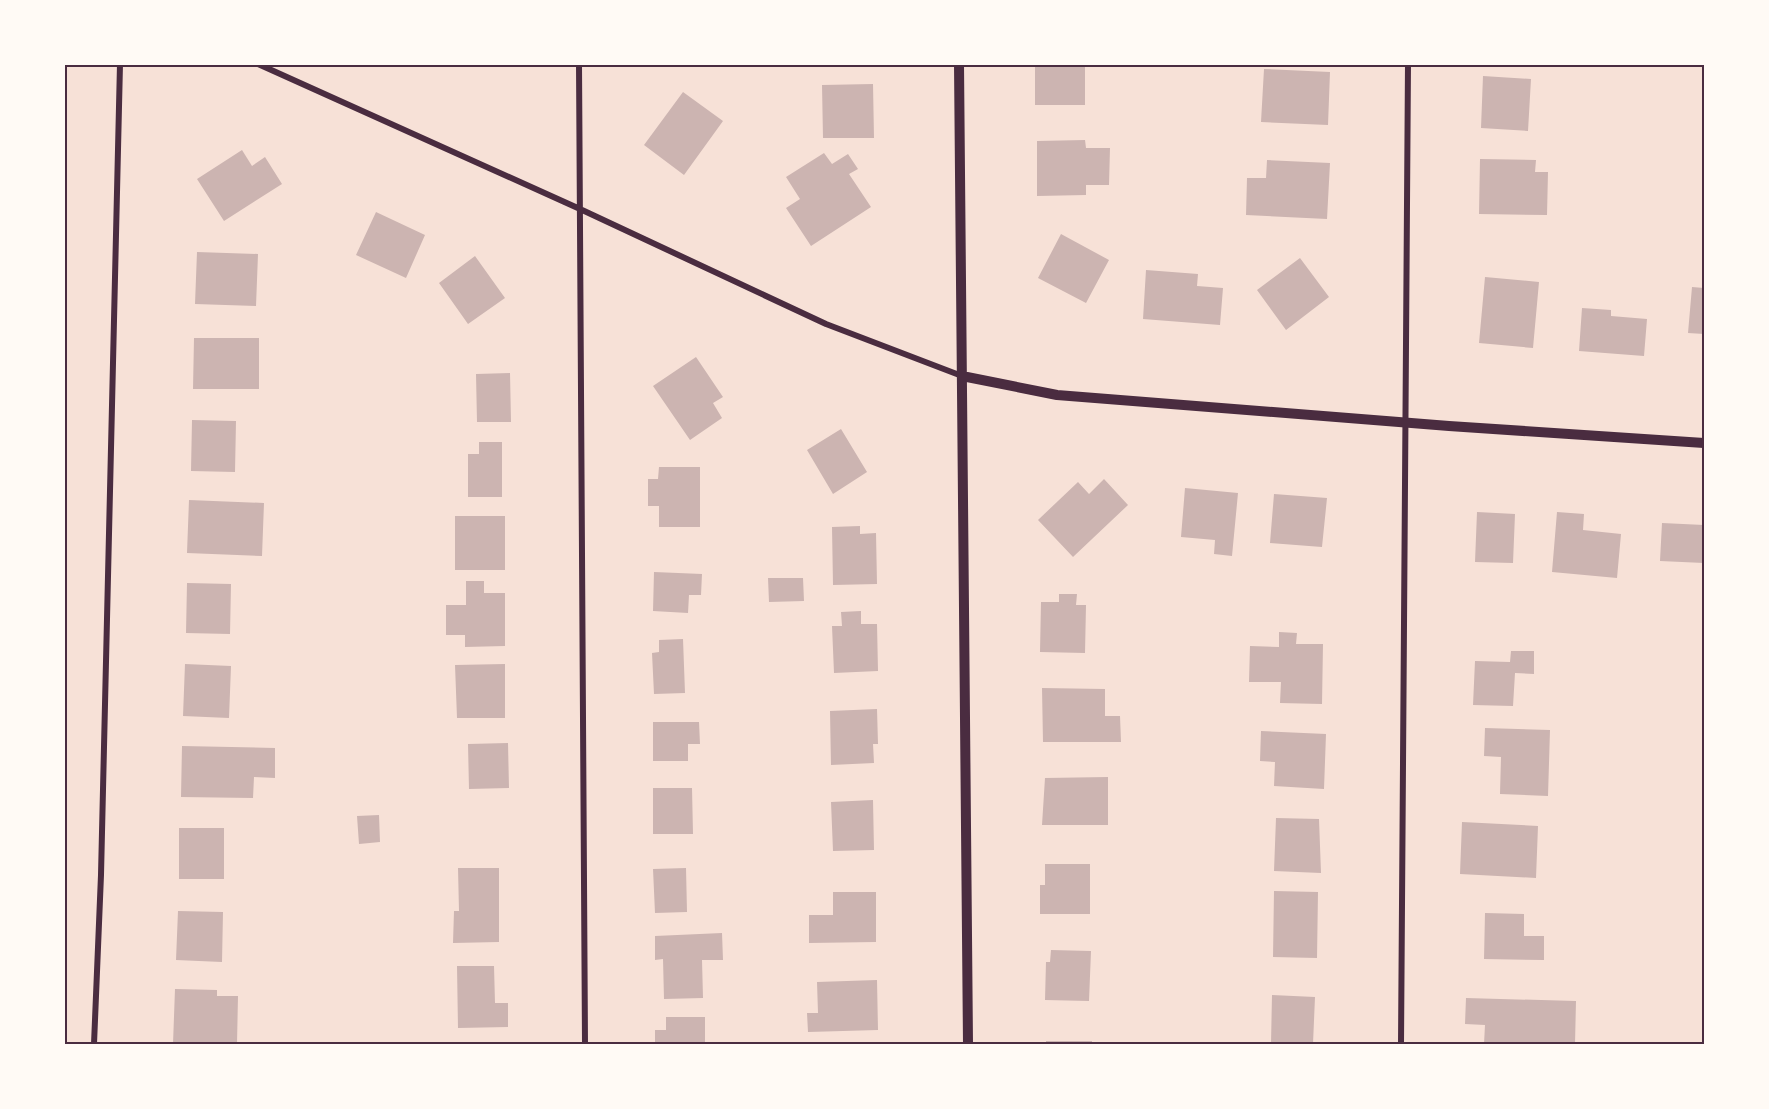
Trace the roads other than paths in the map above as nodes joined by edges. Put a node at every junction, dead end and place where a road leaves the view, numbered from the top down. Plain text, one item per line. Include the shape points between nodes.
1 (120, 64) edge
2 (258, 64) edge
3 (579, 64) edge
4 (958, 64) edge
5 (1408, 64) edge
6 (580, 209) junction
7 (962, 376) junction
8 (1407, 422) junction
9 (1704, 443) edge
10 (94, 1044) edge
11 (585, 1044) edge
12 (968, 1044) edge
13 (1401, 1044) edge

1 - 10 street
2 - 6 street
3 - 6 street
4 - 7 street
5 - 8 street via 1404,373
6 - 7 street via 826,324
6 - 11 street
7 - 8 street via 1057,395
7 - 12 street
8 - 9 street
8 - 13 street

